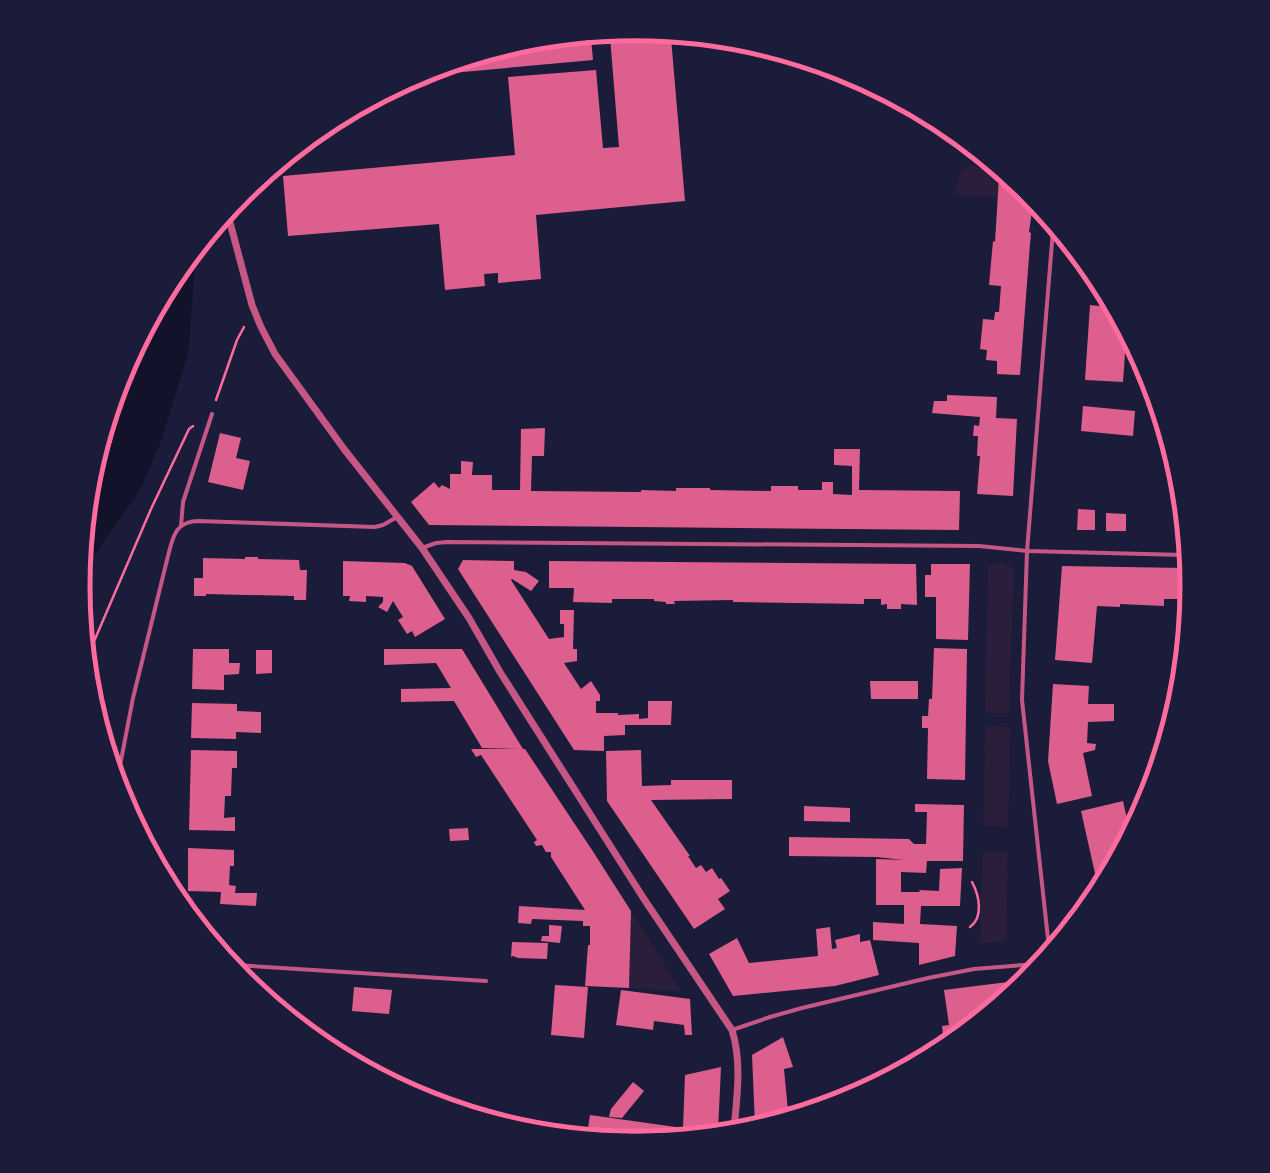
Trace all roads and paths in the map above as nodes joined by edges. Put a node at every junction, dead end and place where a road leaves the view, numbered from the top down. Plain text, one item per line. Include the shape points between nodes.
1 (230, 222) edge
2 (1053, 236) edge
3 (237, 340) dead end
4 (212, 414) joint
5 (189, 428) dead end
6 (397, 517) junction
7 (181, 526) junction
8 (422, 548) junction
9 (1027, 552) junction
10 (1179, 555) edge
11 (93, 644) edge
12 (120, 767) edge
13 (972, 882) dead end
14 (970, 928) dead end
15 (1048, 942) edge
16 (1028, 965) edge
17 (243, 966) edge
18 (486, 981) dead end
19 (732, 1030) junction
20 (734, 1123) edge

1 - 6 street via 250,299 275,354
2 - 9 street
3 - 4 path
4 - 7 street via 183,502
5 - 11 path
6 - 7 street via 375,527 199,521
6 - 8 street
7 - 12 street via 174,534 168,556 133,698
8 - 9 street via 447,542 503,542 979,546
8 - 19 street via 469,618 500,672 644,899
9 - 10 street
9 - 15 street via 1022,700
13 - 14 path via 979,908 977,919
16 - 19 street via 928,978 796,1010
17 - 18 street
19 - 20 street via 738,1062

